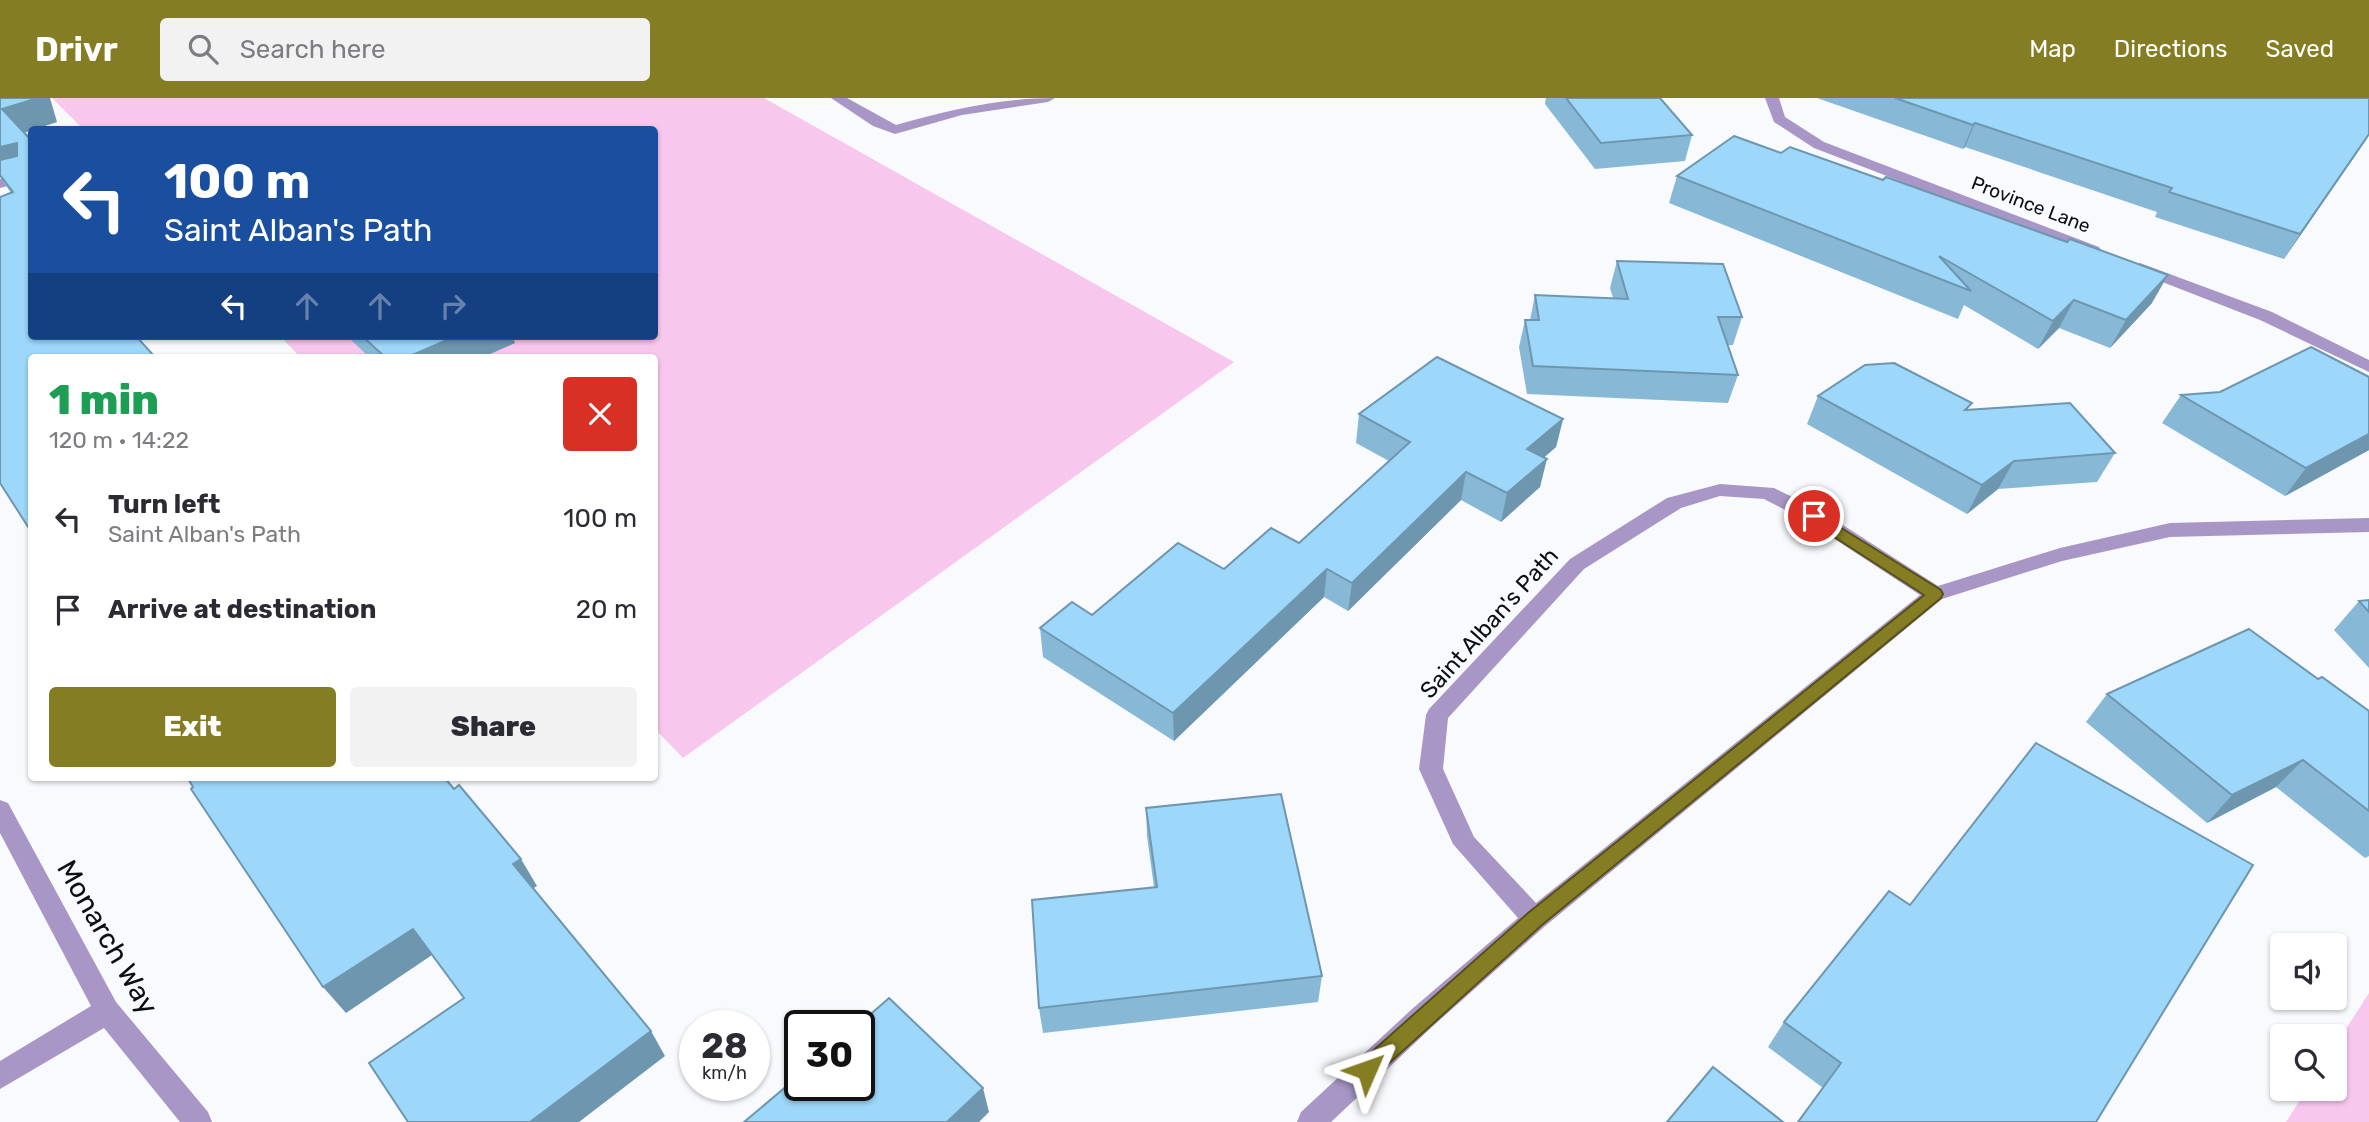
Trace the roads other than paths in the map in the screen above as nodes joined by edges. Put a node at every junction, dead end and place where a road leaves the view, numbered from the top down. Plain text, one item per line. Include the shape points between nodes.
1 (838, 98) edge
2 (1048, 98) edge
3 (1772, 98) edge
4 (28, 176) edge
5 (0, 184) edge
6 (2369, 366) edge
7 (2369, 525) edge
8 (1935, 594) junction
9 (0, 810) edge
10 (1535, 919) junction
11 (107, 1011) junction
12 (0, 1076) edge
13 (198, 1122) edge
14 (1311, 1122) edge

1 - 2 street via 895,130 961,111
3 - 6 street, Province Lane via 1779,119 1819,145 2266,316
4 - 5 street
7 - 8 street via 2170,530 2060,555
8 - 10 street
8 - 10 street, Saint Alban's Path via 1814,516 1766,493 1720,490 1674,503 1577,564 1437,715 1431,769 1465,844
9 - 11 street, Monarch Way
10 - 14 street
11 - 12 street
11 - 13 street, Monarch Way

